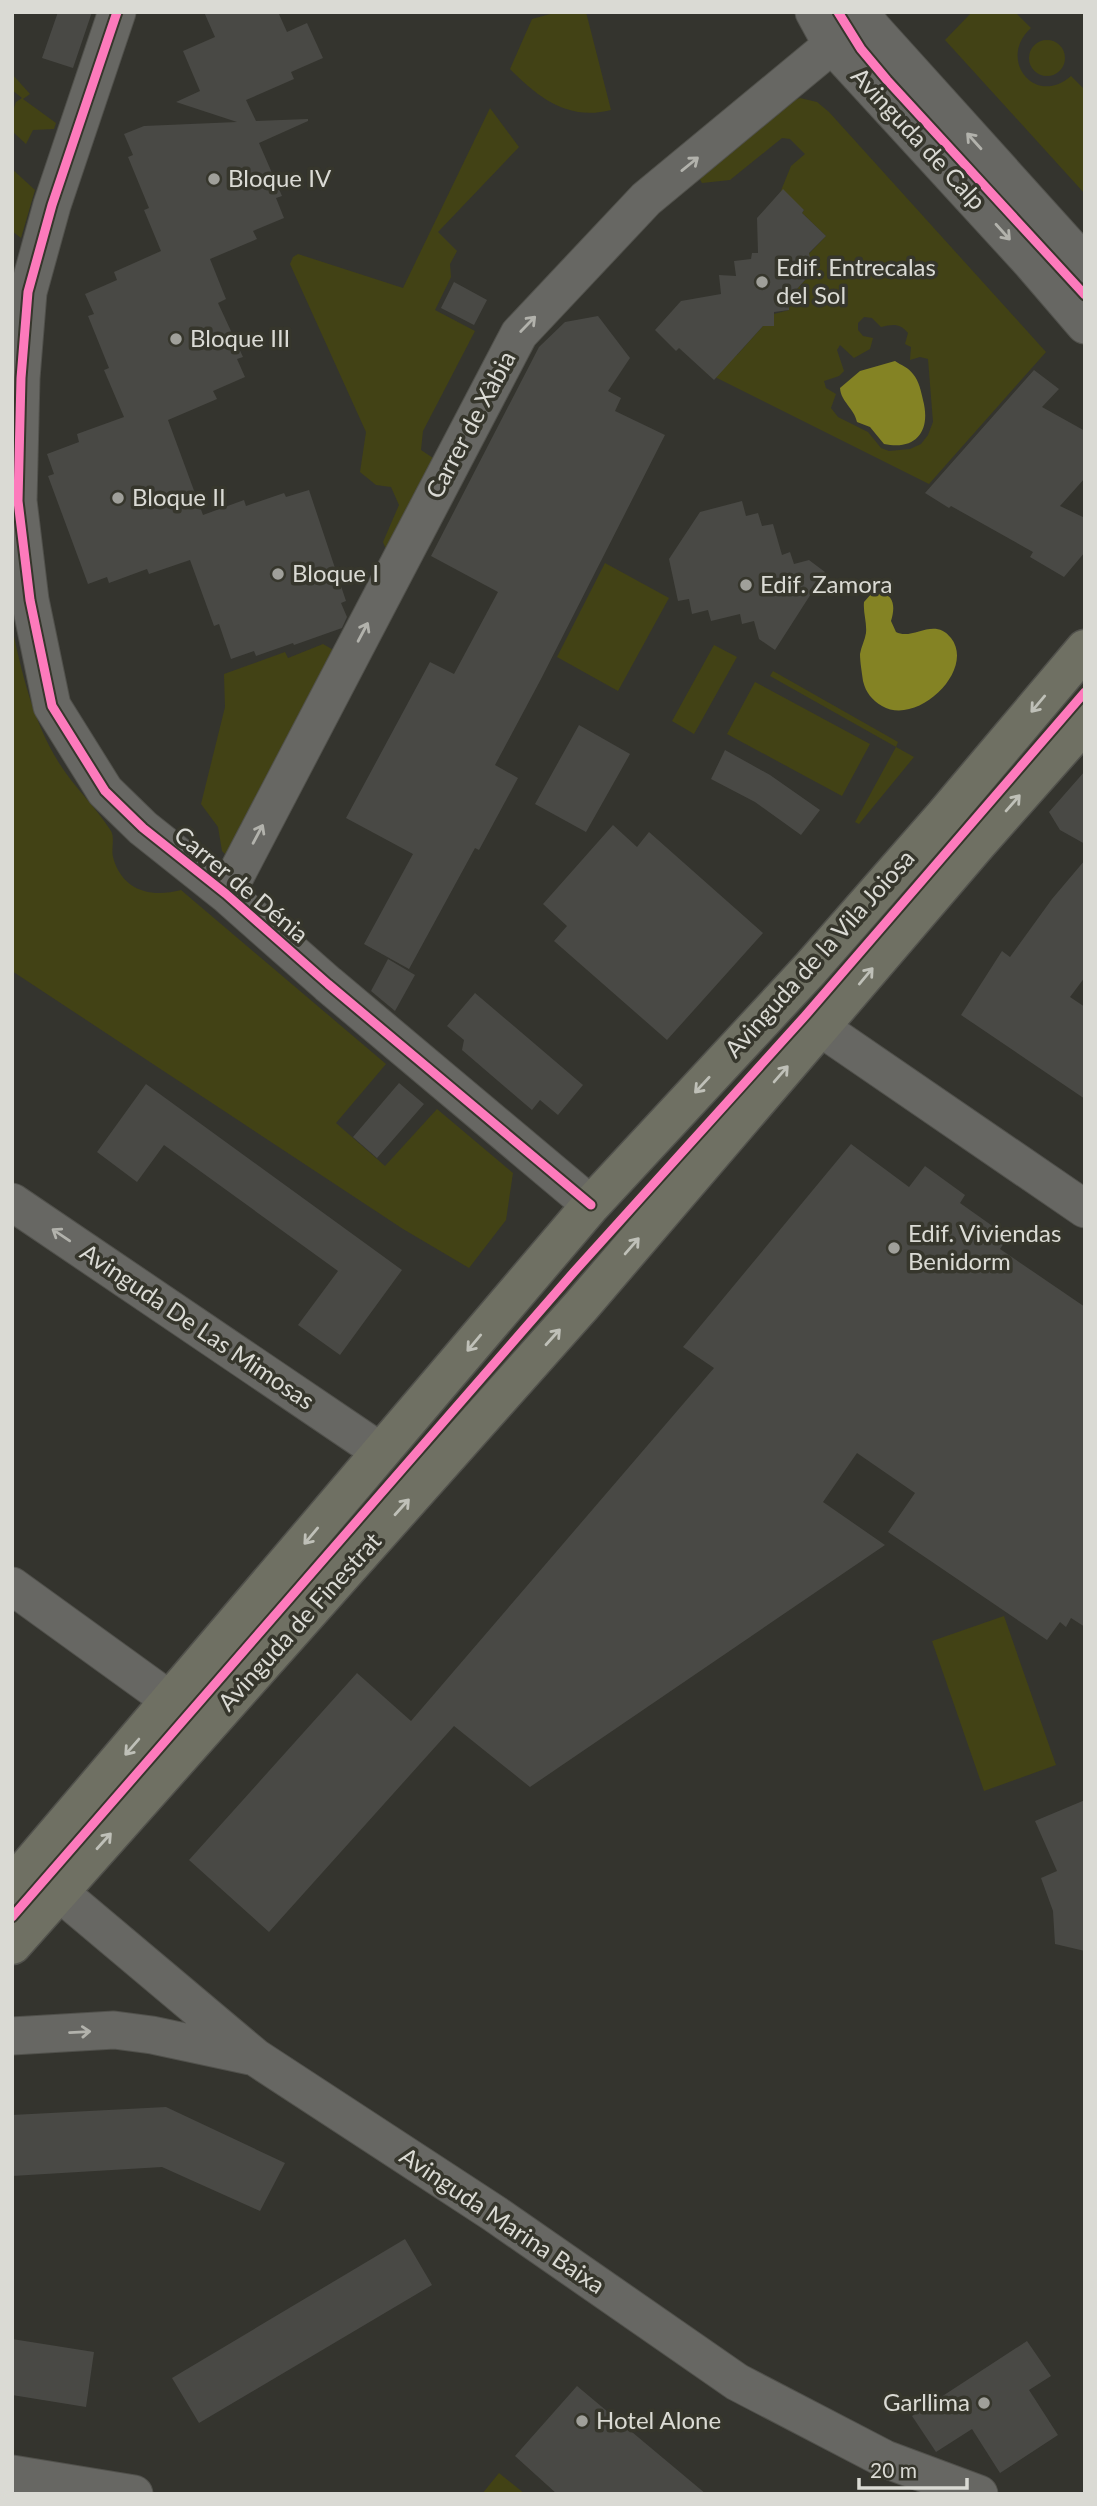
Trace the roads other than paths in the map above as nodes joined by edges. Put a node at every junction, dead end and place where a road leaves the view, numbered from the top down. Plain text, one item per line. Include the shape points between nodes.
1 (117, 12) edge
2 (814, 12) edge
3 (860, 12) edge
4 (832, 45) junction
5 (1085, 264) edge
6 (1085, 324) edge
7 (15, 497) edge
8 (1085, 649) edge
9 (1085, 722) edge
10 (226, 894) junction
11 (810, 969) junction
12 (813, 1022) junction
13 (749, 1035) junction
14 (12, 1202) edge
15 (591, 1205) junction
16 (1085, 1209) edge
17 (549, 1253) joint
18 (587, 1298) joint
19 (381, 1452) junction
20 (12, 1586) edge
21 (171, 1701) junction
22 (67, 1822) junction
23 (12, 1865) edge
24 (12, 1886) edge
25 (59, 1892) junction
26 (12, 1902) edge
27 (12, 1945) edge
28 (12, 2036) edge
29 (255, 2057) junction
30 (12, 2474) edge
31 (134, 2494) edge
32 (979, 2494) edge

1 - 7 street, Carrer de Dénia via 28,292
2 - 4 street, Avinguda de Calp
5 -> 3 street, Avinguda de Calp
4 -> 6 street, Avinguda de Calp
10 -> 4 street, Carrer de Xàbia via 519,334 646,199
7 - 10 street, Carrer de Dénia via 52,706 105,791 143,828
8 -> 11 main road, Avinguda de la Vila Joiosa
12 -> 9 main road, Avinguda de la Vila Joiosa
10 - 15 street, Carrer de Dénia
11 - 12 main road, Avinguda de la Vila Joiosa via 800,1005
11 - 13 main road, Avinguda de la Vila Joiosa
12 - 13 main road, Avinguda de la Vila Joiosa via 782,1019
12 - 16 street
18 -> 12 main road, Avinguda de la Vila Joiosa
13 -> 15 main road, Avinguda de la Vila Joiosa
19 -> 14 street, Avinguda De Las Mimosas
15 - 17 main road, Avinguda de la Vila Joiosa
17 -> 19 main road, Avinguda de Finestrat
25 -> 18 main road, Avinguda de Finestrat
19 -> 21 main road, Avinguda de Finestrat
20 - 21 street
21 -> 22 main road, Avinguda de Finestrat
22 - 23 street
22 - 24 main road, Avinguda de Finestrat
22 - 25 street via 51,1873
25 - 26 street via 44,1889
25 - 27 main road, Avinguda de Finestrat
25 - 29 street, Avinguda Marina Baixa
28 -> 29 street via 114,2030
29 - 32 street, Avinguda Marina Baixa via 495,2214 737,2382 885,2459
30 - 31 street

